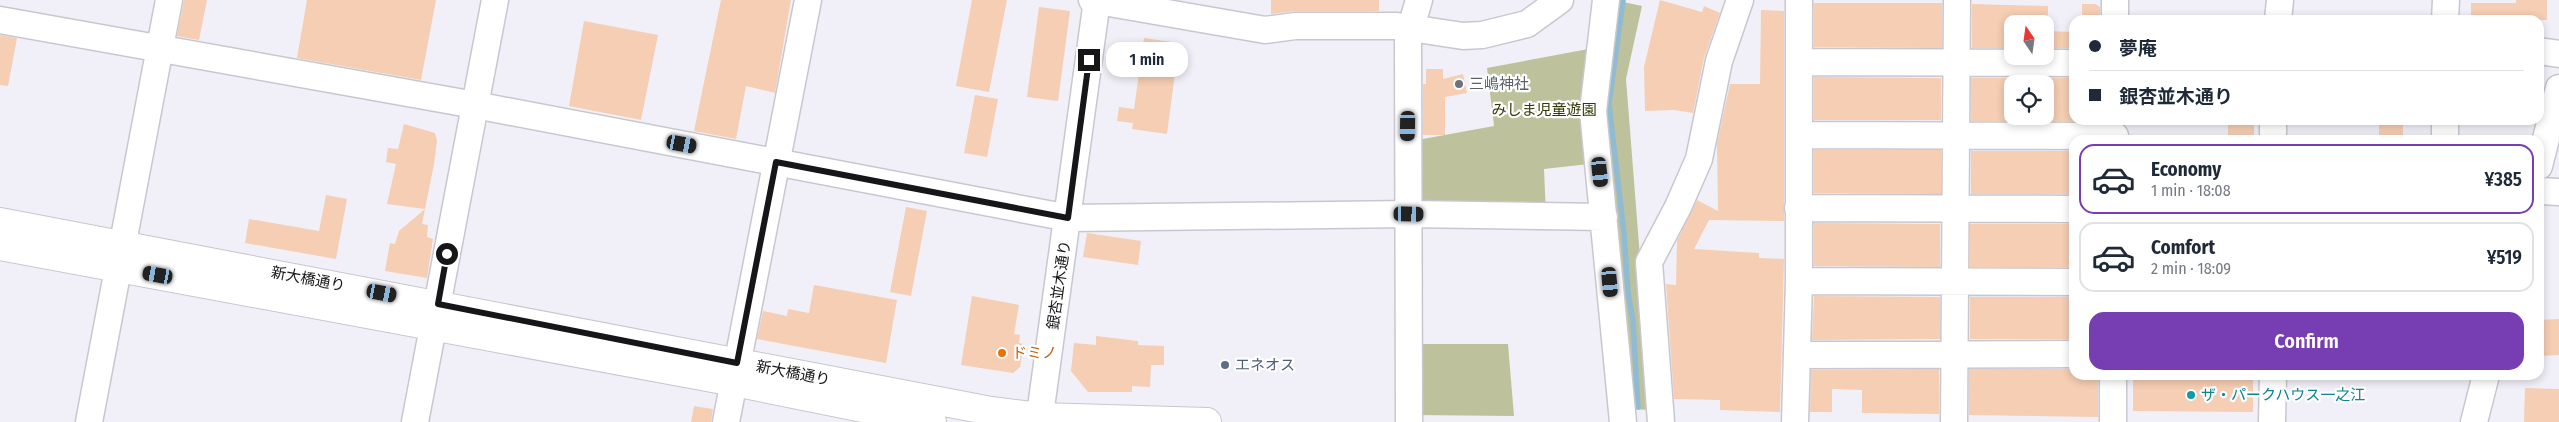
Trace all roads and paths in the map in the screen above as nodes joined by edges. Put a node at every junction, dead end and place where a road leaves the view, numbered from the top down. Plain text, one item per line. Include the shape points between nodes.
1 (169, 0) edge
2 (495, 0) edge
3 (808, 0) edge
4 (1095, 0) edge
5 (1419, 0) edge
6 (1560, 0) edge
7 (1606, 0) edge
8 (1740, 0) edge
9 (1799, 0) edge
10 (1957, 0) edge
11 (2115, 0) edge
12 (2280, 0) edge
13 (2446, 0) edge
14 (2115, 15) edge
15 (2278, 15) edge
16 (2445, 15) edge
17 (0, 20) edge
18 (1412, 28) junction
19 (159, 50) junction
20 (2544, 52) edge
21 (2559, 54) edge
22 (1799, 62) junction
23 (1957, 62) junction
24 (2069, 63) edge
25 (2559, 88) edge
26 (475, 105) junction
27 (2114, 132) edge
28 (1799, 135) junction
29 (1956, 135) junction
30 (2544, 146) edge
31 (776, 162) junction
32 (2544, 191) edge
33 (2559, 192) edge
34 (1798, 208) junction
35 (1956, 209) junction
36 (2069, 209) edge
37 (1409, 214) junction
38 (1604, 217) junction
39 (1068, 218) junction
40 (0, 222) edge
41 (0, 246) edge
42 (120, 256) junction
43 (1799, 281) junction
44 (1956, 281) junction
45 (2069, 282) edge
46 (435, 316) junction
47 (1955, 354) junction
48 (2069, 354) edge
49 (1797, 355) junction
50 (735, 372) junction
51 (2113, 380) edge
52 (2273, 380) edge
53 (2485, 380) edge
54 (1040, 419) edge
55 (89, 422) edge
56 (415, 422) edge
57 (726, 422) edge
58 (932, 422) edge
59 (1207, 422) edge
60 (1409, 422) edge
61 (1623, 422) edge
62 (1661, 422) edge
63 (1795, 422) edge
64 (1954, 422) edge
65 (2113, 422) edge
66 (2272, 422) edge
67 (2474, 422) edge

1 - 19 street
2 - 26 street
3 - 31 street
4 - 18 street via 1265,30 1295,26
4 - 39 street, 銀杏並木通り
5 - 18 street
6 - 18 street via 1527,24 1482,35 1463,36
7 - 38 street via 1593,111
8 - 62 street via 1719,61 1699,158 1678,207 1647,250
9 - 22 street
10 - 23 street
11 - 14 street
12 - 15 street
13 - 16 street
17 - 19 street
18 - 37 street via 1408,38
19 - 26 street
19 - 42 street
20 - 21 street
22 - 23 street
22 - 28 street
23 - 24 street
23 - 29 street
25 - 30 street
26 - 31 street
26 - 46 street
27 - 29 street
28 - 29 street
28 - 34 street
29 - 35 street
31 - 39 street
31 - 50 street
32 - 33 street
34 - 35 street
34 - 43 street
35 - 36 street
35 - 44 street
37 - 38 street
37 - 39 street
37 - 60 street
38 - 61 street
39 - 54 street, 銀杏並木通り
40 - 42 main road, 新大橋通り
41 - 42 main road, 新大橋通り
42 - 46 main road, 新大橋通り
42 - 55 street
43 - 44 street
43 - 49 street
44 - 45 street
44 - 47 street
46 - 50 main road, 新大橋通り
46 - 56 street
47 - 48 street
47 - 49 street
47 - 64 street
49 - 63 street
50 - 54 main road, 新大橋通り
50 - 57 street
50 - 58 main road, 新大橋通り
51 - 65 street
52 - 66 street
53 - 67 street
54 - 59 main road, 新大橋通り

